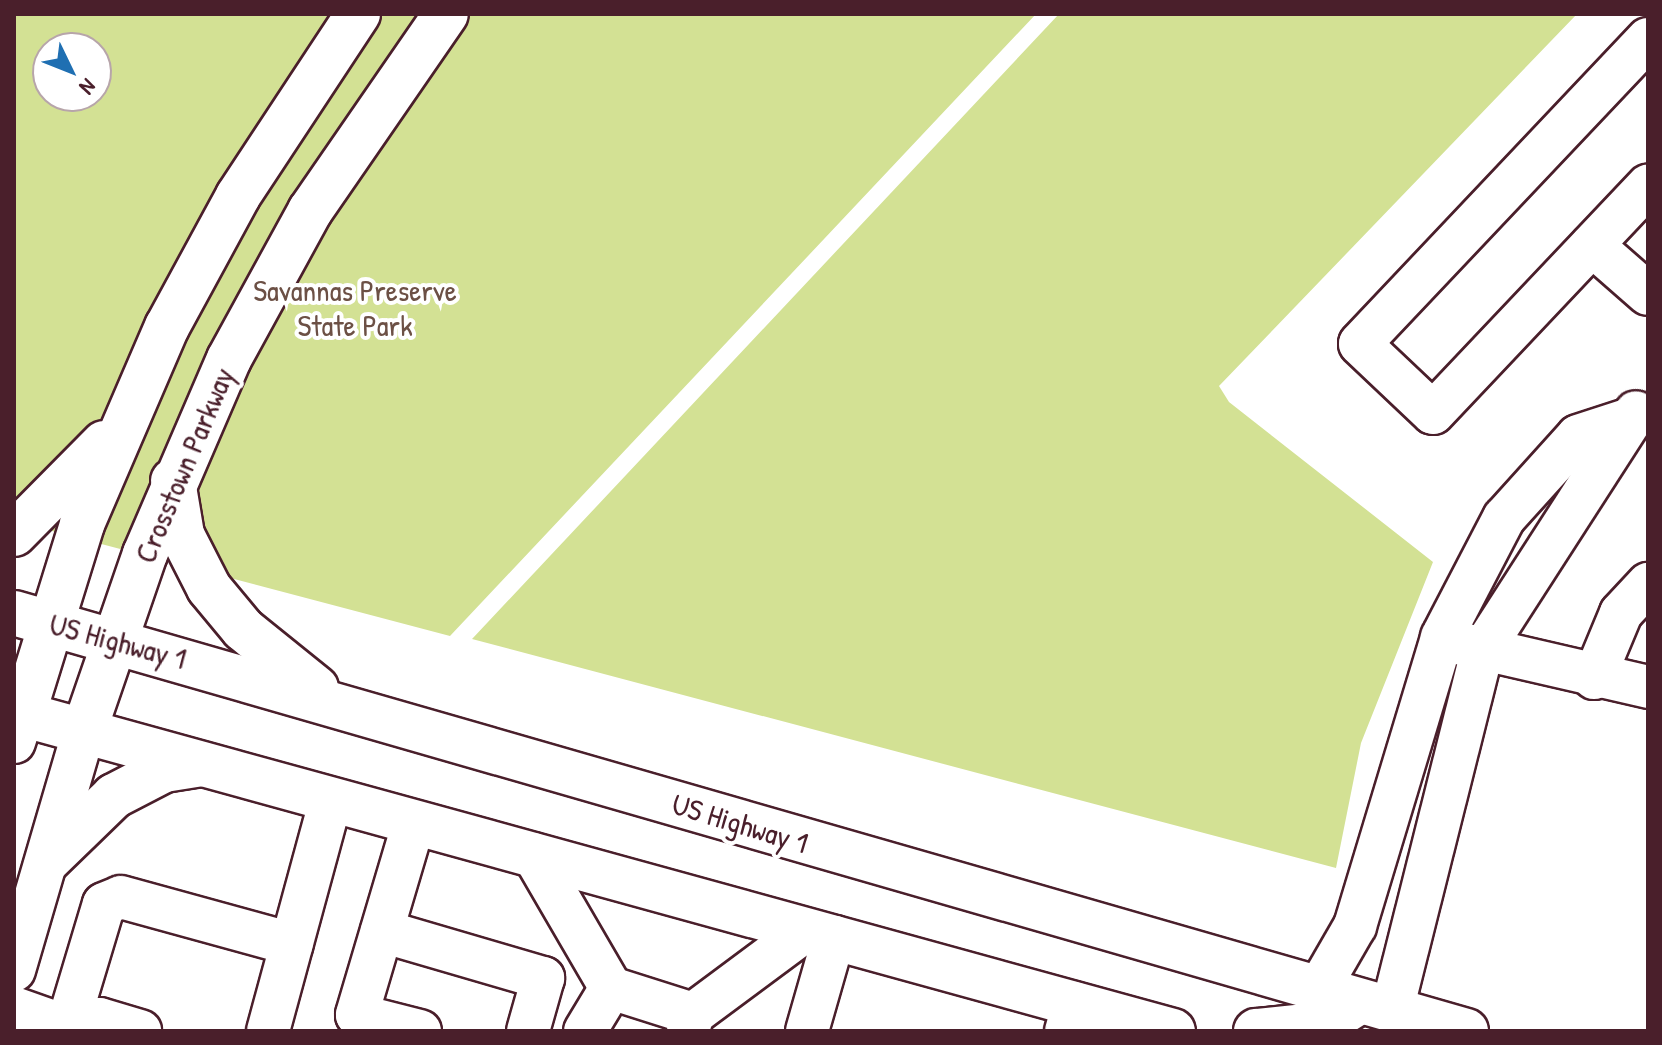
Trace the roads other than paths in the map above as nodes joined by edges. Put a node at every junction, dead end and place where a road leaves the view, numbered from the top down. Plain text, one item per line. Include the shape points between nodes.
1 (358, 14) edge
2 (443, 18) edge
3 (1648, 39) edge
4 (1648, 186) edge
5 (1592, 245) junction
6 (1648, 294) edge
7 (1639, 409) edge
8 (124, 420) junction
9 (173, 481) junction
10 (14, 534) edge
11 (1648, 584) edge
12 (32, 618) edge
13 (1442, 637) junction
14 (112, 639) junction
15 (1482, 651) junction
16 (1594, 678) junction
17 (1648, 687) edge
18 (334, 701) junction
19 (17, 723) edge
20 (84, 731) junction
21 (202, 763) junction
22 (1398, 789) junction
23 (331, 799) junction
24 (1447, 801) junction
25 (414, 822) junction
26 (533, 854) junction
27 (48, 860) junction
28 (382, 931) junction
29 (820, 933) junction
30 (281, 941) junction
31 (14, 970) edge
32 (611, 988) junction
33 (1318, 990) junction
34 (1376, 1006) junction
35 (14, 1008) edge
36 (1070, 1017) edge
37 (691, 1023) edge
38 (75, 1030) edge
39 (140, 1031) edge
40 (245, 1031) edge
41 (268, 1031) edge
42 (420, 1031) edge
43 (528, 1031) edge
44 (585, 1031) edge
45 (807, 1031) edge
46 (1173, 1031) edge
47 (1256, 1031) edge
48 (1466, 1031) edge

1 - 8 main road via 230,210
2 - 9 main road, Crosstown Parkway via 310,211 229,359
3 - 5 street via 1360,344 1433,413
4 - 5 street
5 - 6 street
7 - 13 street via 1578,436 1504,518
7 - 15 street
8 - 10 main road
8 - 12 main road via 82,524
9 - 14 main road, Crosstown Parkway
9 - 18 main road via 182,535 209,588 243,629
11 - 16 street via 1621,613
12 - 14 main road, US Highway 1
12 - 19 main road
13 - 15 street
13 - 22 street
14 - 18 main road, US Highway 1
14 - 20 main road, Crosstown Parkway
15 - 16 street
15 - 24 street
16 - 17 street
18 - 33 main road, US Highway 1
19 - 20 main road
20 - 21 main road
20 - 27 street
21 - 23 main road
21 - 27 main road via 164,770 114,796
22 - 24 street
22 - 33 street via 1355,926
23 - 25 main road
23 - 30 street
24 - 34 street
25 - 26 main road
25 - 28 street
26 - 29 main road
26 - 32 street
27 - 31 street
28 - 42 street via 357,1015
28 - 43 street via 543,978
29 - 36 main road
29 - 37 street
29 - 45 street
30 - 38 street via 121,897 104,904
30 - 40 street
30 - 41 street
32 - 37 street
32 - 44 street
33 - 34 main road, US Highway 1
34 - 47 main road
34 - 48 main road, US Highway 1
35 - 38 street
36 - 46 main road
38 - 39 street via 100,1019

